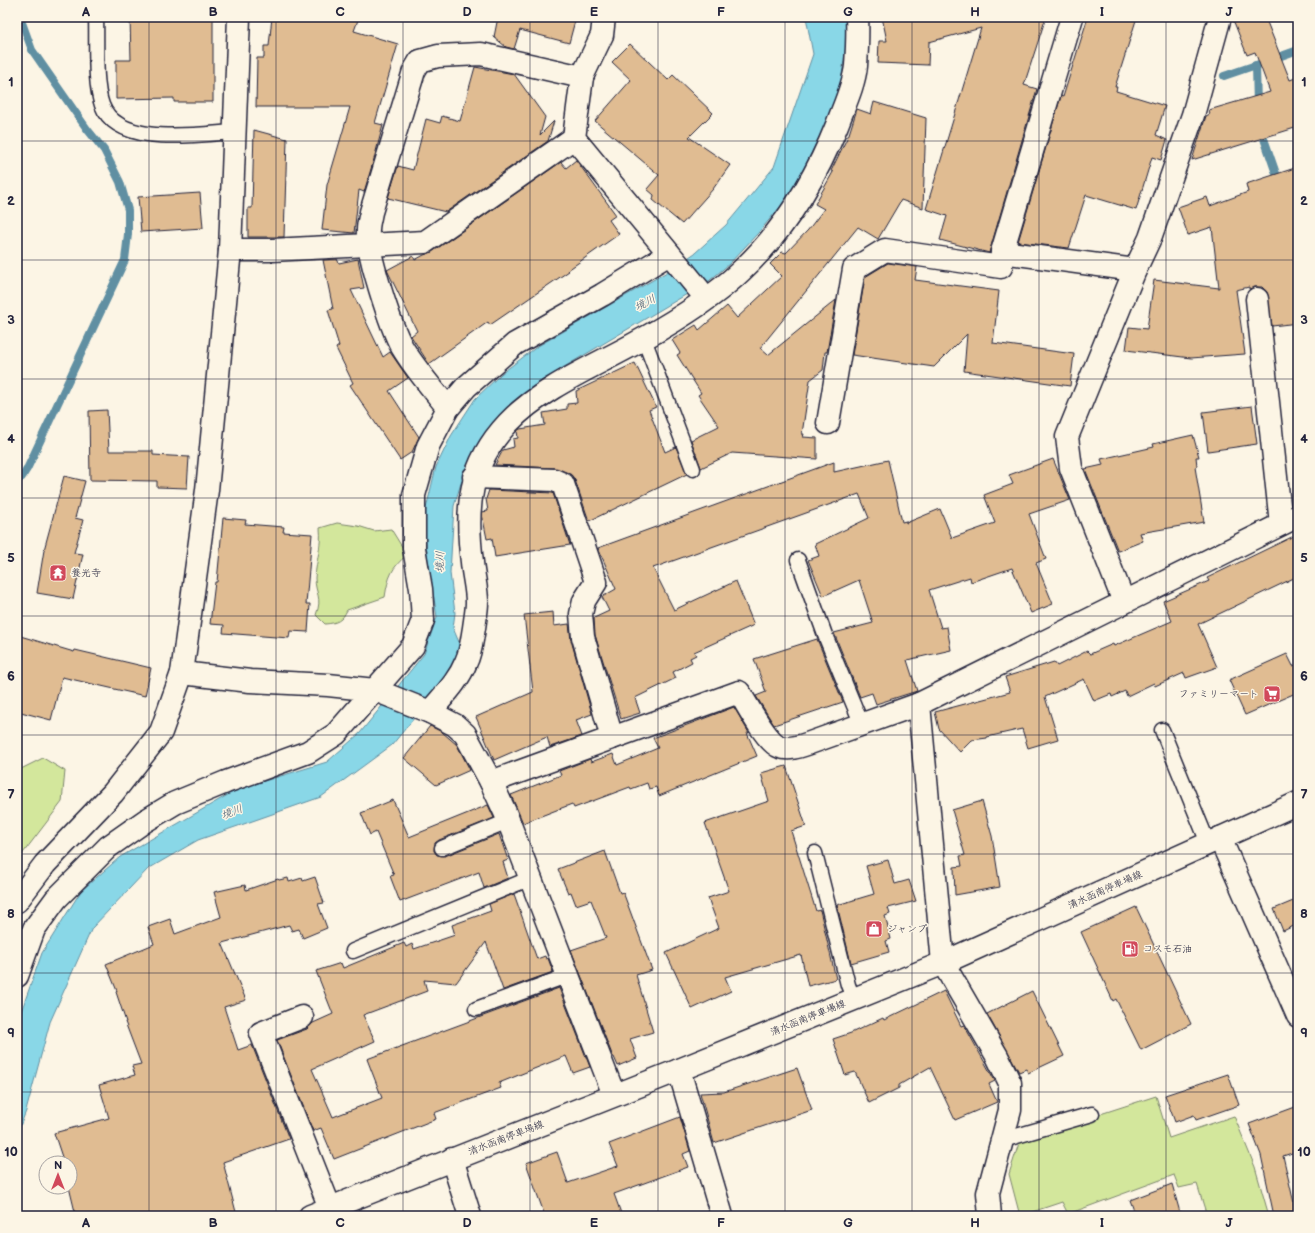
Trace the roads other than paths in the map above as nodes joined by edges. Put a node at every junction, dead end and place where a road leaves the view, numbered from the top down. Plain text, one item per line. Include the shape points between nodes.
1 (96, 17) edge
2 (238, 17) edge
3 (604, 17) edge
4 (857, 17) edge
5 (1072, 17) edge
6 (1220, 17) edge
7 (582, 77) junction
8 (235, 132) junction
9 (574, 138) junction
10 (369, 246) junction
11 (230, 250) junction
12 (1002, 252) junction
13 (669, 254) junction
14 (1135, 270) junction
15 (706, 298) junction
16 (1257, 299) dead end
17 (644, 339) junction
18 (448, 408) junction
19 (828, 424) dead end
20 (693, 469) dead end
21 (474, 477) junction
22 (1289, 520) edge
23 (798, 560) dead end
24 (1124, 602) junction
25 (182, 673) junction
26 (375, 690) junction
27 (920, 704) junction
28 (430, 712) junction
29 (862, 726) junction
30 (1162, 730) dead end
31 (612, 738) junction
32 (491, 782) junction
33 (1298, 803) edge
34 (508, 821) junction
35 (1214, 840) junction
36 (442, 848) dead end
37 (815, 853) dead end
38 (531, 878) junction
39 (17, 900) edge
40 (353, 951) dead end
41 (943, 963) junction
42 (569, 975) junction
43 (17, 976) edge
44 (854, 1000) junction
45 (1296, 1004) edge
46 (476, 1009) dead end
47 (302, 1017) dead end
48 (679, 1070) junction
49 (614, 1096) junction
50 (1092, 1114) dead end
51 (1003, 1140) junction
52 (452, 1160) junction
53 (330, 1208) junction
54 (310, 1216) edge
55 (470, 1216) edge
56 (722, 1216) edge
57 (990, 1216) edge

1 - 8 lane via 98,90 102,106 111,119 127,130 161,136
2 - 8 street
3 - 7 street via 602,35
4 - 15 street via 856,68 844,108 822,161 796,207 765,246 740,272
5 - 12 street
6 - 14 street via 1193,115 1150,238
7 - 9 street
7 - 10 street via 481,54 438,56 420,61 414,71 372,212 368,230
8 - 11 street
9 - 10 street via 425,242
9 - 13 street
10 - 11 street
10 - 18 street via 391,320 402,345
11 - 25 street via 207,490
12 - 14 street
12 - 19 street via 1002,267 885,250 854,268
13 - 15 street
13 - 18 street via 515,344 466,387
14 - 24 street via 1067,437 1071,468
15 - 17 street
16 - 22 street
17 - 20 lane
17 - 21 street via 566,380 509,422 490,446
18 - 26 street via 428,446 414,495 414,548 423,620 413,646
21 - 28 street via 468,529 477,602 472,642 467,662 456,682
21 - 31 street via 554,480 564,484 596,582 584,600 581,614 583,637
22 - 24 street
23 - 29 lane
24 - 27 street
25 - 26 street via 250,681
25 - 39 street via 161,732 113,793 44,864
26 - 28 street
26 - 43 street via 336,734 308,752 175,803 108,847 56,899 34,929
27 - 29 street
27 - 41 street
28 - 32 street via 465,734
29 - 31 street via 807,744 790,748 778,746 767,735 740,692
30 - 35 lane
31 - 32 street
32 - 34 street
33 - 35 street, 清水函南停車場線
34 - 36 lane
34 - 38 street
35 - 41 street, 清水函南停車場線
35 - 45 street
37 - 44 lane
38 - 40 lane
38 - 42 street
41 - 44 street, 清水函南停車場線
41 - 51 street via 1010,1083 1010,1110
42 - 46 lane
42 - 49 street
44 - 48 street, 清水函南停車場線
47 - 53 street via 261,1033
48 - 49 street, 清水函南停車場線
48 - 56 street
49 - 52 street, 清水函南停車場線
50 - 51 lane
51 - 57 street via 988,1193
52 - 53 street, 清水函南停車場線
52 - 55 street
53 - 54 street, 清水函南停車場線

